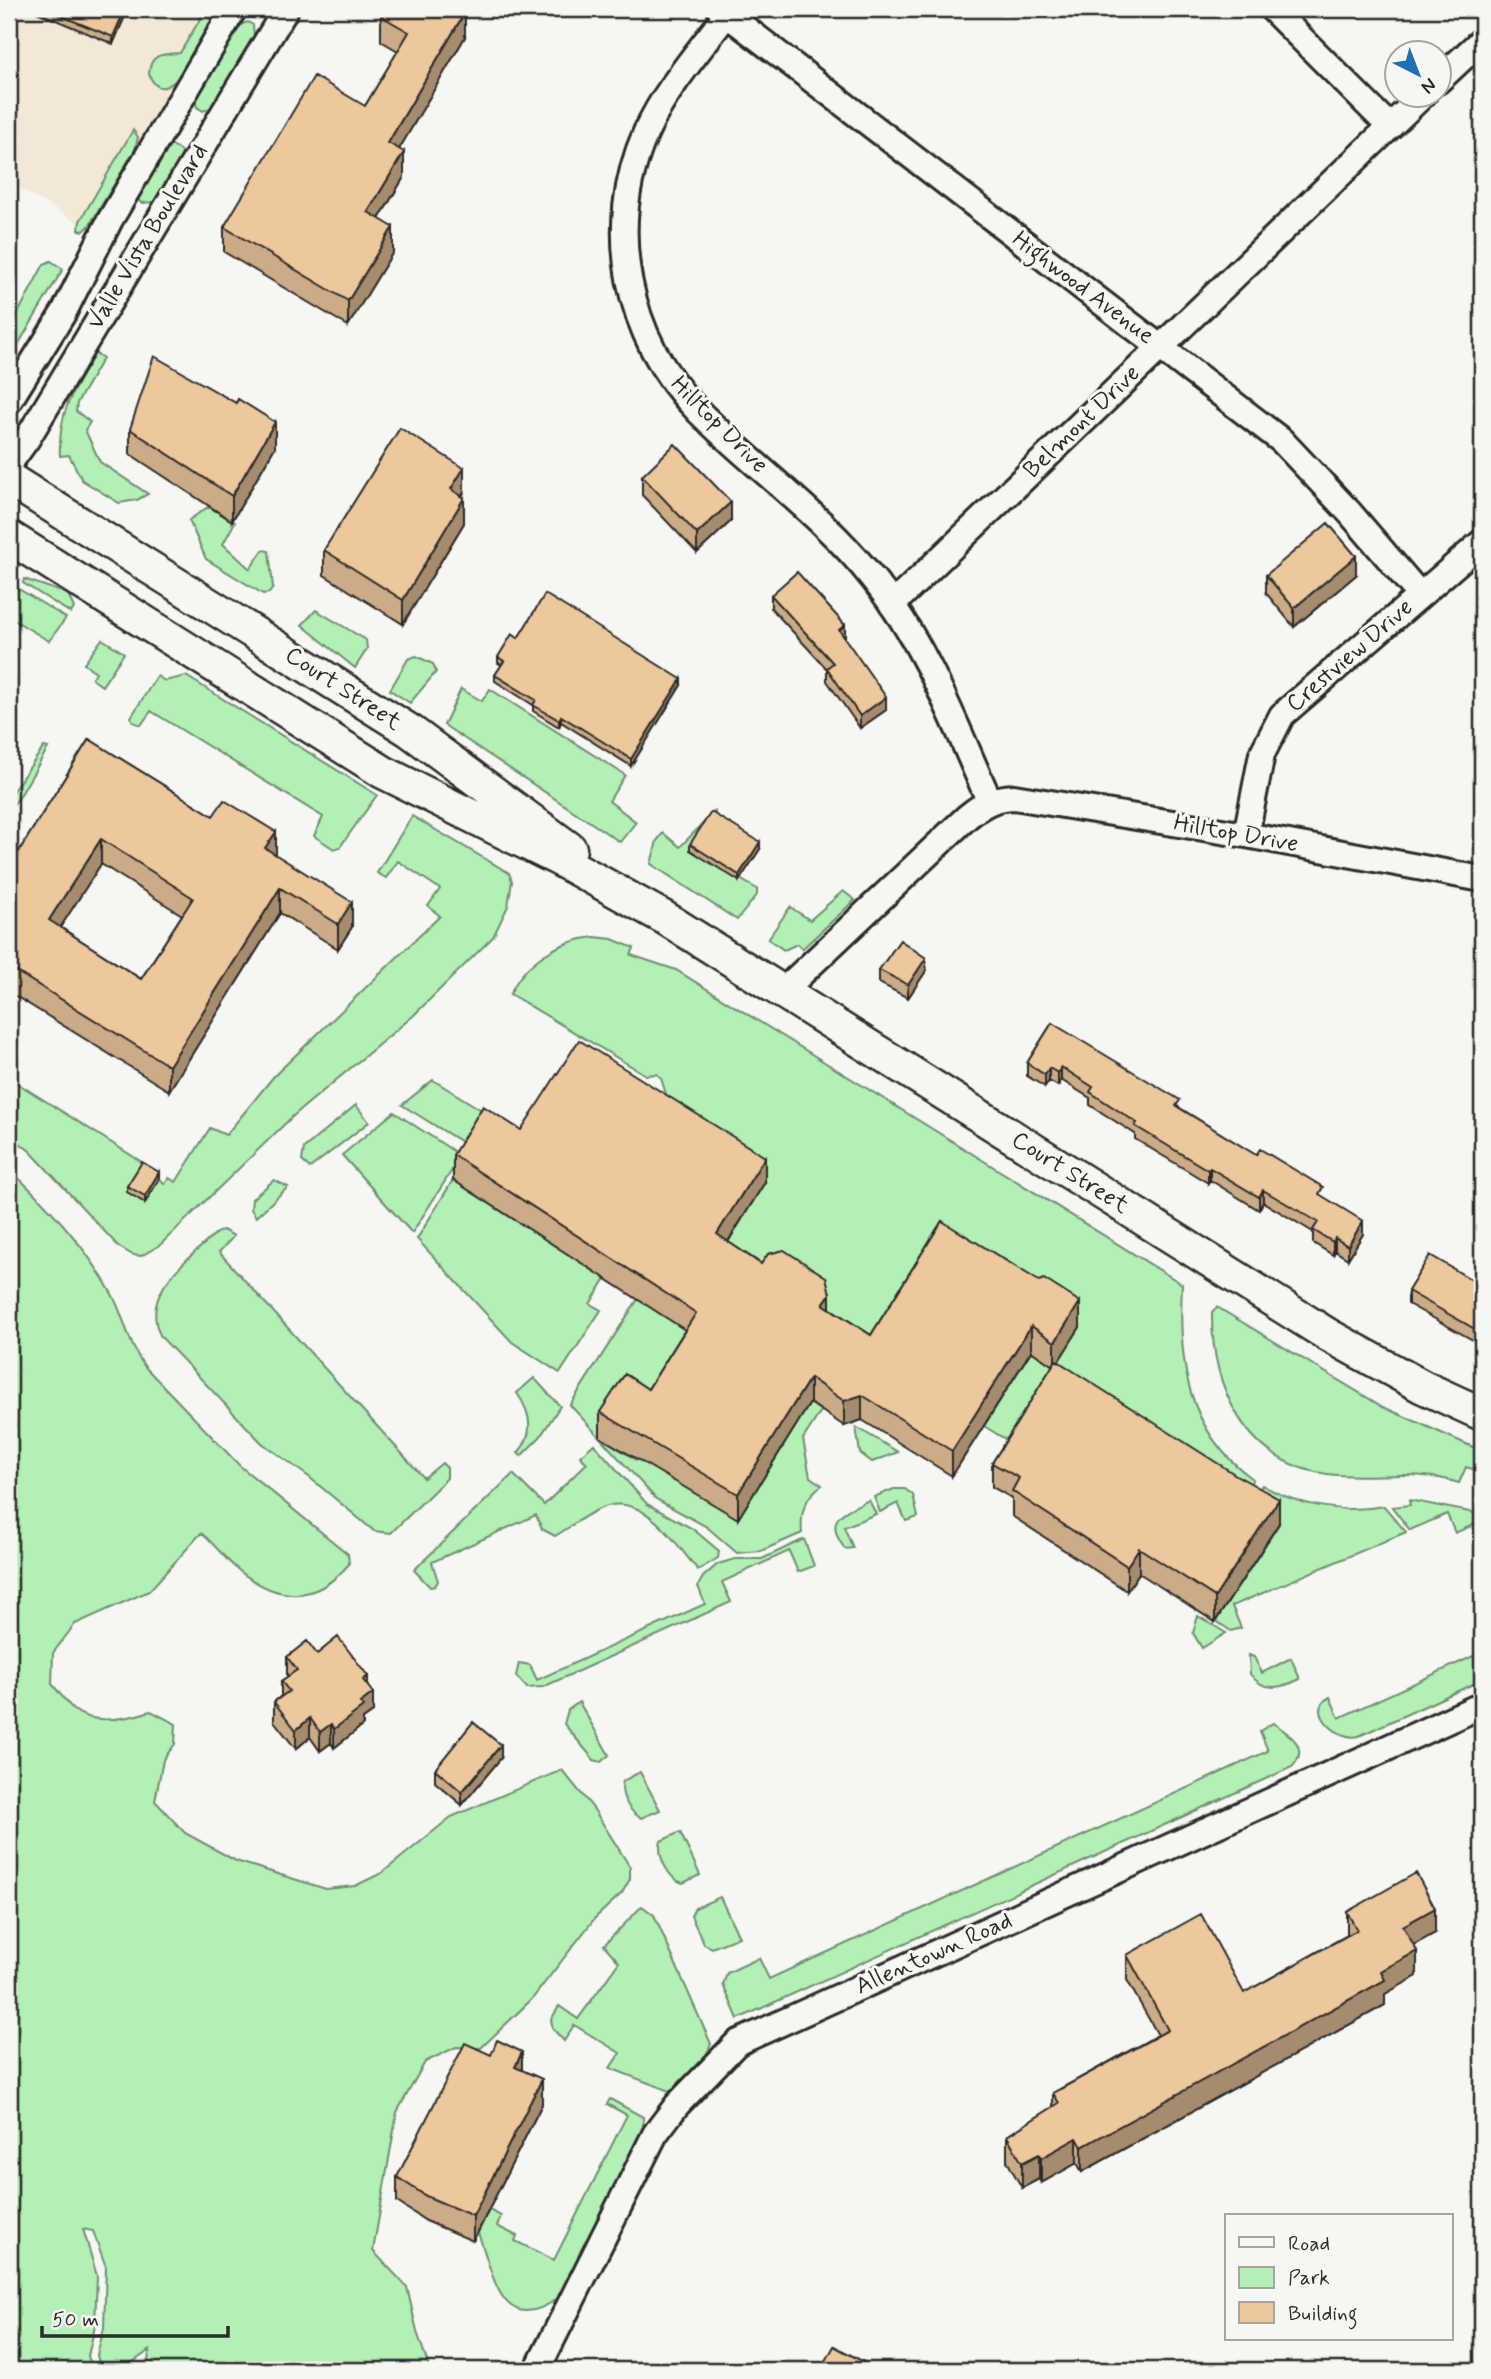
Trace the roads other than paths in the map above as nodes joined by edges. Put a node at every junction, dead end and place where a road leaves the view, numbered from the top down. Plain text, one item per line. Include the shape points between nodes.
1 (234, 9) edge
2 (286, 9) edge
3 (1272, 9) edge
4 (723, 12) edge
5 (1482, 40) edge
6 (1452, 68) edge
7 (1410, 108) edge
8 (1390, 127) junction
9 (1160, 347) junction
10 (9, 401) edge
11 (9, 464) edge
12 (9, 478) edge
13 (9, 537) edge
14 (1482, 542) edge
15 (1420, 595) junction
16 (892, 605) junction
17 (989, 800) junction
18 (1246, 835) junction
19 (1482, 878) edge
20 (665, 918) junction
21 (782, 992) junction
22 (1482, 1414) edge
23 (1482, 1705) edge
24 (537, 2370) edge

1 - 10 street, Valle Vista Boulevard
2 - 11 street, Valle Vista Boulevard
3 - 8 street
4 - 9 street, Highwood Avenue
4 - 16 street, Hilltop Drive via 659,107 636,158 623,230 630,289 652,347 680,390 858,562
5 - 6 street
7 - 8 street, Belmont Drive
8 - 9 street, Belmont Drive
9 - 15 street, Highwood Avenue via 1297,454
9 - 16 street, Belmont Drive
12 - 20 main road, Court Street via 410,731
13 - 20 main road, Court Street via 383,772
14 - 15 street, Crestview Drive
15 - 18 street, Crestview Drive via 1282,715 1262,754
16 - 17 street, Hilltop Drive via 935,677
17 - 18 street, Hilltop Drive via 1014,797
17 - 21 street
18 - 19 street, Hilltop Drive
20 - 21 main road, Court Street
21 - 22 main road, Court Street via 1328,1335
23 - 24 street, Allentown Road via 737,2043 677,2105 656,2134

